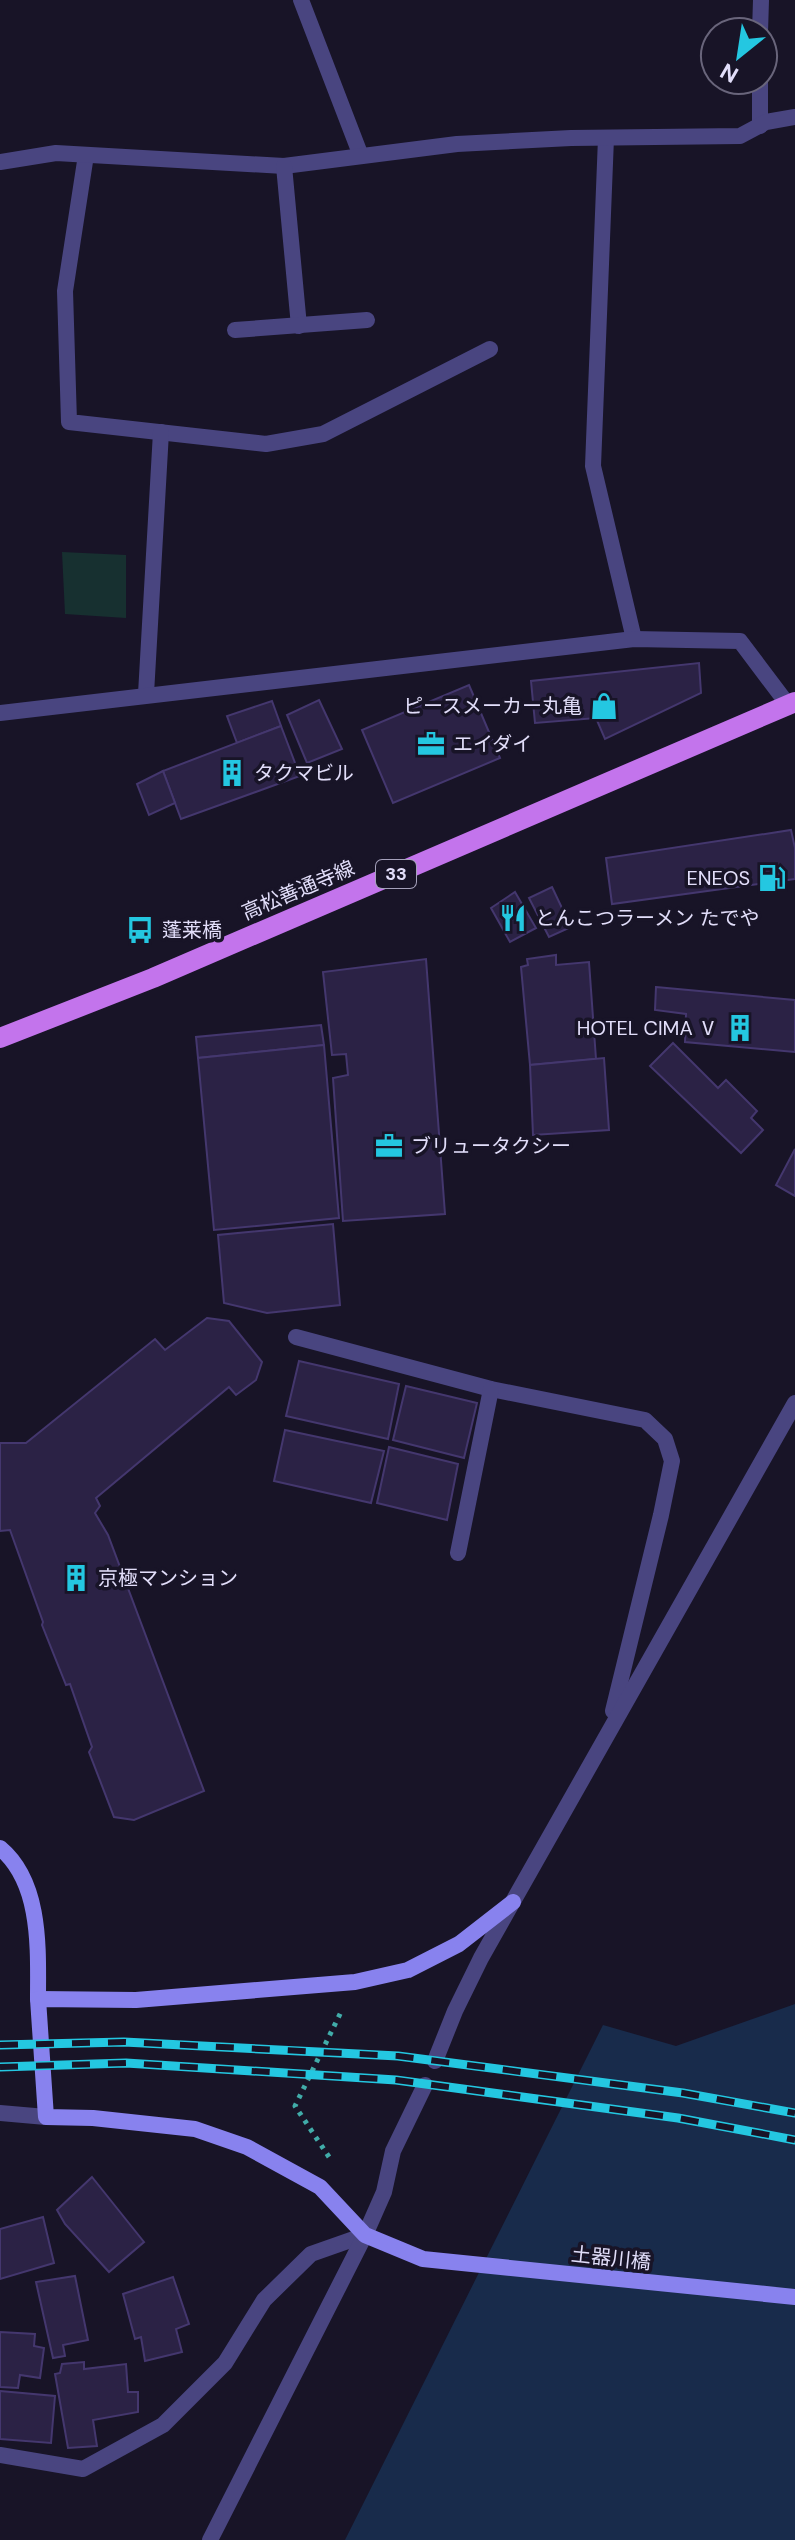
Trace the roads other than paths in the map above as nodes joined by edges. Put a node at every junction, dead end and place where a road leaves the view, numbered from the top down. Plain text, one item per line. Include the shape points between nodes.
1 (301, 0) edge
2 (760, 96) edge
3 (795, 117) edge
4 (760, 126) junction
5 (606, 138) junction
6 (86, 155) junction
7 (361, 156) junction
8 (0, 162) edge
9 (284, 166) junction
10 (367, 320) dead end
11 (299, 326) junction
12 (235, 330) dead end
13 (490, 349) dead end
14 (161, 432) junction
15 (634, 639) junction
16 (146, 694) junction
17 (793, 704) edge
18 (0, 713) edge
19 (0, 1038) edge
20 (296, 1337) dead end
21 (491, 1389) junction
22 (795, 1403) edge
23 (458, 1553) dead end
24 (608, 1732) junction
25 (0, 1848) edge
26 (513, 1902) junction
27 (38, 1999) junction
28 (435, 2061) dead end
29 (425, 2085) dead end
30 (0, 2113) edge
31 (46, 2117) junction
32 (365, 2235) junction
33 (795, 2297) edge
34 (0, 2455) edge
35 (210, 2540) edge

1 - 7 street
2 - 4 street
3 - 4 street
4 - 5 street via 740,136
5 - 7 street via 457,144
5 - 15 street via 593,466
6 - 8 street via 56,153
6 - 9 street
6 - 14 street via 65,291 69,422
7 - 9 street
9 - 11 street
10 - 11 street
11 - 12 street
13 - 14 street via 323,434 266,444
14 - 16 street
15 - 16 street
15 - 17 street via 740,641
16 - 18 street
17 - 19 main road, 高松善通寺線 / 33 via 168,972
20 - 21 street
21 - 23 street
21 - 24 street via 645,1420 665,1439 672,1461
22 - 24 street
24 - 26 street
25 - 27 street via 26,1884 38,1937
26 - 27 street via 459,1944 408,1970 355,1982 136,2000
26 - 28 street via 455,2011
27 - 31 street
29 - 32 street via 393,2151 384,2192
30 - 31 street
31 - 32 street via 195,2129 247,2147 320,2187
32 - 33 street, 土器川橋 via 423,2259
32 - 34 street via 311,2254 264,2300 225,2363 163,2425 83,2469
32 - 35 street

